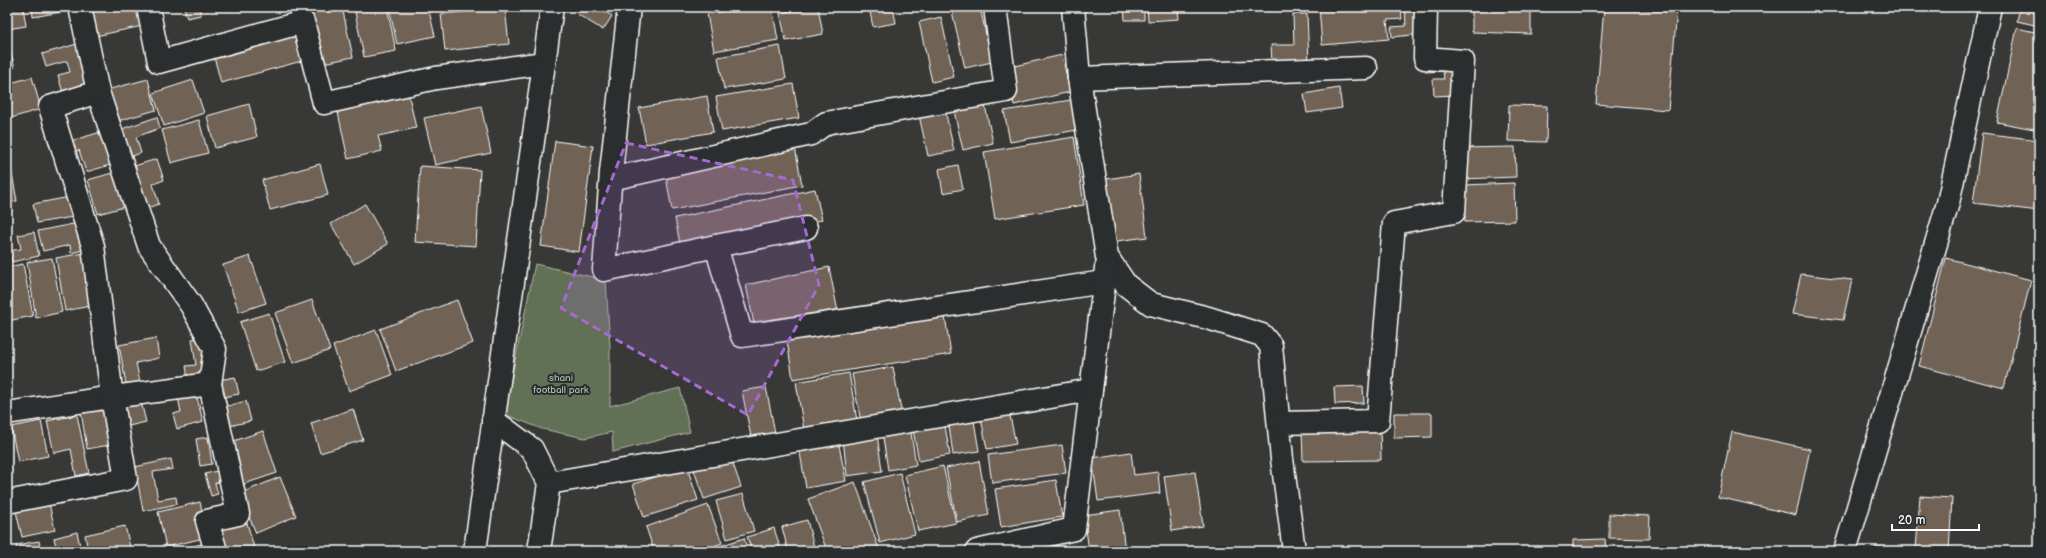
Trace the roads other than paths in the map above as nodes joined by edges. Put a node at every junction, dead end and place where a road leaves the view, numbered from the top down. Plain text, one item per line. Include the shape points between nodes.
1 (80, 7) edge
2 (148, 7) edge
3 (552, 7) edge
4 (629, 7) edge
5 (995, 7) edge
6 (1073, 7) edge
7 (1426, 7) edge
8 (1990, 7) edge
9 (544, 63) junction
10 (1366, 68) dead end
11 (1079, 78) junction
12 (98, 92) junction
13 (611, 179) junction
14 (806, 228) dead end
15 (716, 246) junction
16 (1107, 257) junction
17 (1104, 282) junction
18 (210, 384) junction
19 (1091, 390) junction
20 (112, 396) junction
21 (7, 413) edge
22 (493, 420) junction
23 (1279, 423) junction
24 (549, 483) junction
25 (7, 502) edge
26 (216, 551) edge
27 (475, 551) edge
28 (539, 551) edge
29 (977, 551) edge
30 (1294, 551) edge
31 (1845, 551) edge

1 - 12 street
2 - 9 street via 159,62 303,22 324,104 436,78
3 - 9 street
4 - 13 street
5 - 13 street via 1006,91 826,123 811,134
6 - 11 street
7 - 23 street via 1425,58 1463,61 1454,212 1394,223 1378,421
8 - 31 street via 1948,203
9 - 22 street
10 - 11 street
11 - 16 street
12 - 18 street via 149,246 191,305 215,349
12 - 20 street via 50,107 93,246
13 - 15 street via 604,270
14 - 15 street
15 - 17 street via 742,336
16 - 17 street
16 - 23 street via 1126,285 1151,304 1262,335 1271,346
17 - 19 street
18 - 20 street
18 - 26 street via 238,514 207,521
19 - 24 street
19 - 29 street via 1074,529
20 - 21 street
20 - 25 street via 126,479
22 - 24 street via 532,449
22 - 27 street
23 - 30 street
24 - 28 street

